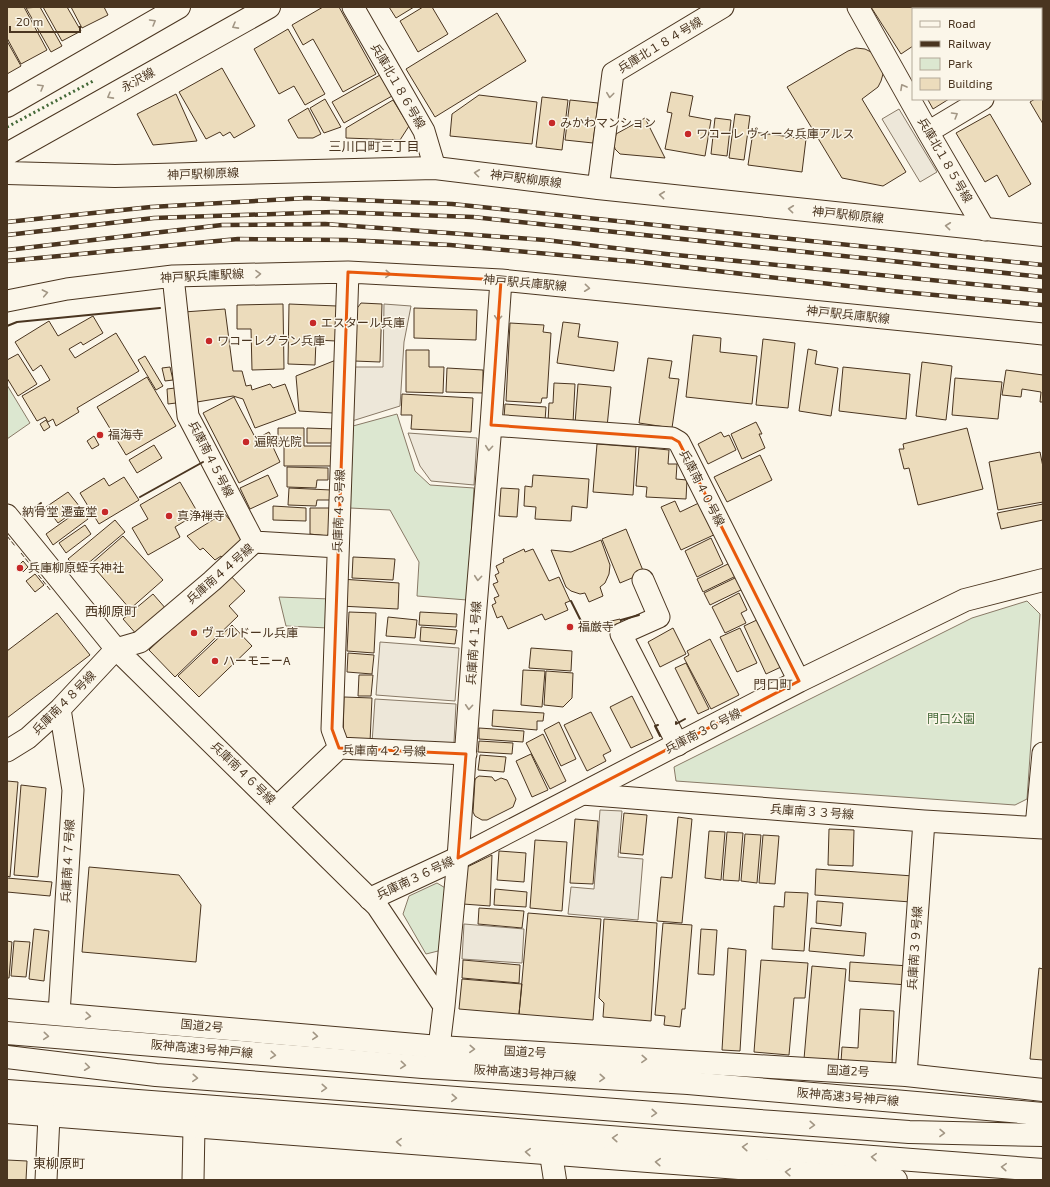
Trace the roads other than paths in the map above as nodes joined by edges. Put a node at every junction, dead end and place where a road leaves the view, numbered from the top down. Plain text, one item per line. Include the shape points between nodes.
1 (179, 7) edge
2 (269, 7) edge
3 (353, 7) edge
4 (723, 7) edge
5 (858, 7) edge
6 (981, 100) edge
7 (7, 106) edge
8 (928, 132) junction
9 (7, 154) edge
10 (435, 168) junction
11 (7, 173) edge
12 (598, 188) junction
13 (986, 230) junction
14 (1043, 235) edge
15 (348, 272) junction
16 (173, 276) junction
17 (501, 280) junction
18 (7, 301) edge
19 (1043, 334) edge
20 (491, 425) junction
21 (7, 515) edge
22 (254, 542) junction
23 (338, 547) junction
24 (643, 580) dead end
25 (1043, 580) edge
26 (116, 649) junction
27 (799, 681) junction
28 (60, 709) junction
29 (678, 745) junction
30 (339, 748) junction
31 (7, 751) edge
32 (1043, 753) edge
33 (466, 754) junction
34 (582, 794) junction
35 (277, 807) junction
36 (924, 820) junction
37 (1040, 828) edge
38 (458, 858) junction
39 (370, 899) junction
40 (444, 1006) junction
41 (7, 1010) edge
42 (59, 1014) junction
43 (7, 1033) edge
44 (439, 1047) junction
45 (7, 1057) edge
46 (906, 1075) junction
47 (7, 1085) edge
48 (1043, 1090) edge
49 (7, 1091) edge
50 (75, 1096) junction
51 (7, 1112) edge
52 (1043, 1114) edge
53 (49, 1116) junction
54 (194, 1127) junction
55 (1043, 1135) edge
56 (551, 1154) junction
57 (1043, 1170) edge
58 (46, 1180) edge
59 (193, 1180) edge
60 (555, 1180) edge
61 (896, 1180) edge

7 -> 1 main road
2 -> 9 main road, 永沢線
3 - 10 street, 兵庫北１８６号線 via 424,130
4 -> 12 street, 兵庫北１８４号線 via 613,73
8 -> 5 street, 兵庫北１８５号線
8 -> 6 street
8 - 13 street, 兵庫北１８５号線
10 - 11 main road, 神戸駅柳原線 via 115,176
12 -> 10 main road, 神戸駅柳原線
13 -> 12 main road, 神戸駅柳原線
13 - 14 main road, 神戸駅柳原線
16 -> 15 street, 神戸駅兵庫駅線
15 -> 17 street, 神戸駅兵庫駅線
15 - 23 street, 兵庫南４３号線
18 -> 16 street, 神戸駅兵庫駅線 via 67,289
16 - 22 street, 兵庫南４５号線 via 188,416
17 -> 19 street, 神戸駅兵庫駅線
17 -> 20 street, 兵庫南４１号線
20 - 27 street, 兵庫南４０号線 via 672,438 679,442
20 -> 33 street, 兵庫南４１号線
21 - 26 street, 兵庫南４６号線
22 - 23 street, 兵庫南４４号線
22 - 26 street, 兵庫南４４号線 via 140,642
23 - 30 street, 兵庫南４３号線 via 332,729
24 - 29 street via 659,617 621,634
25 - 27 main road, 兵庫南３６号線 via 965,600
26 - 28 street, 兵庫南４８号線
26 - 35 street, 兵庫南４６号線
27 - 29 main road, 兵庫南３６号線
28 - 31 street, 兵庫南４８号線 via 28,738
28 - 42 street, 兵庫南４７号線 via 73,790
29 - 34 main road, 兵庫南３６号線
30 - 33 street, 兵庫南４２号線
30 - 35 street, 兵庫南４２号線
32 - 37 street
33 - 38 street, 兵庫南４１号線
34 - 36 street, 兵庫南３３号線
34 - 38 main road, 兵庫南３６号線
35 - 39 street, 兵庫南４６号線
36 - 37 street, 兵庫南３３号線
36 - 46 street, 兵庫南３９号線
38 - 39 main road, 兵庫南３６号線
38 - 40 street, 兵庫南４１号線
39 - 40 street, 兵庫南４６号線
40 - 44 street
41 - 42 main road, 国道2号
42 -> 44 main road, 国道2号
43 -> 52 main road, 阪神高速3号神戸線 via 423,1067 688,1083
44 -> 46 main road, 国道2号
45 -> 55 main road via 156,1075 909,1132
46 - 48 main road, 国道2号
47 - 50 main road
49 - 50 main road
57 -> 50 main road
51 - 53 main road
53 - 54 main road
53 - 58 street
56 -> 54 main road
54 - 59 street
56 - 60 main road
61 -> 56 main road

